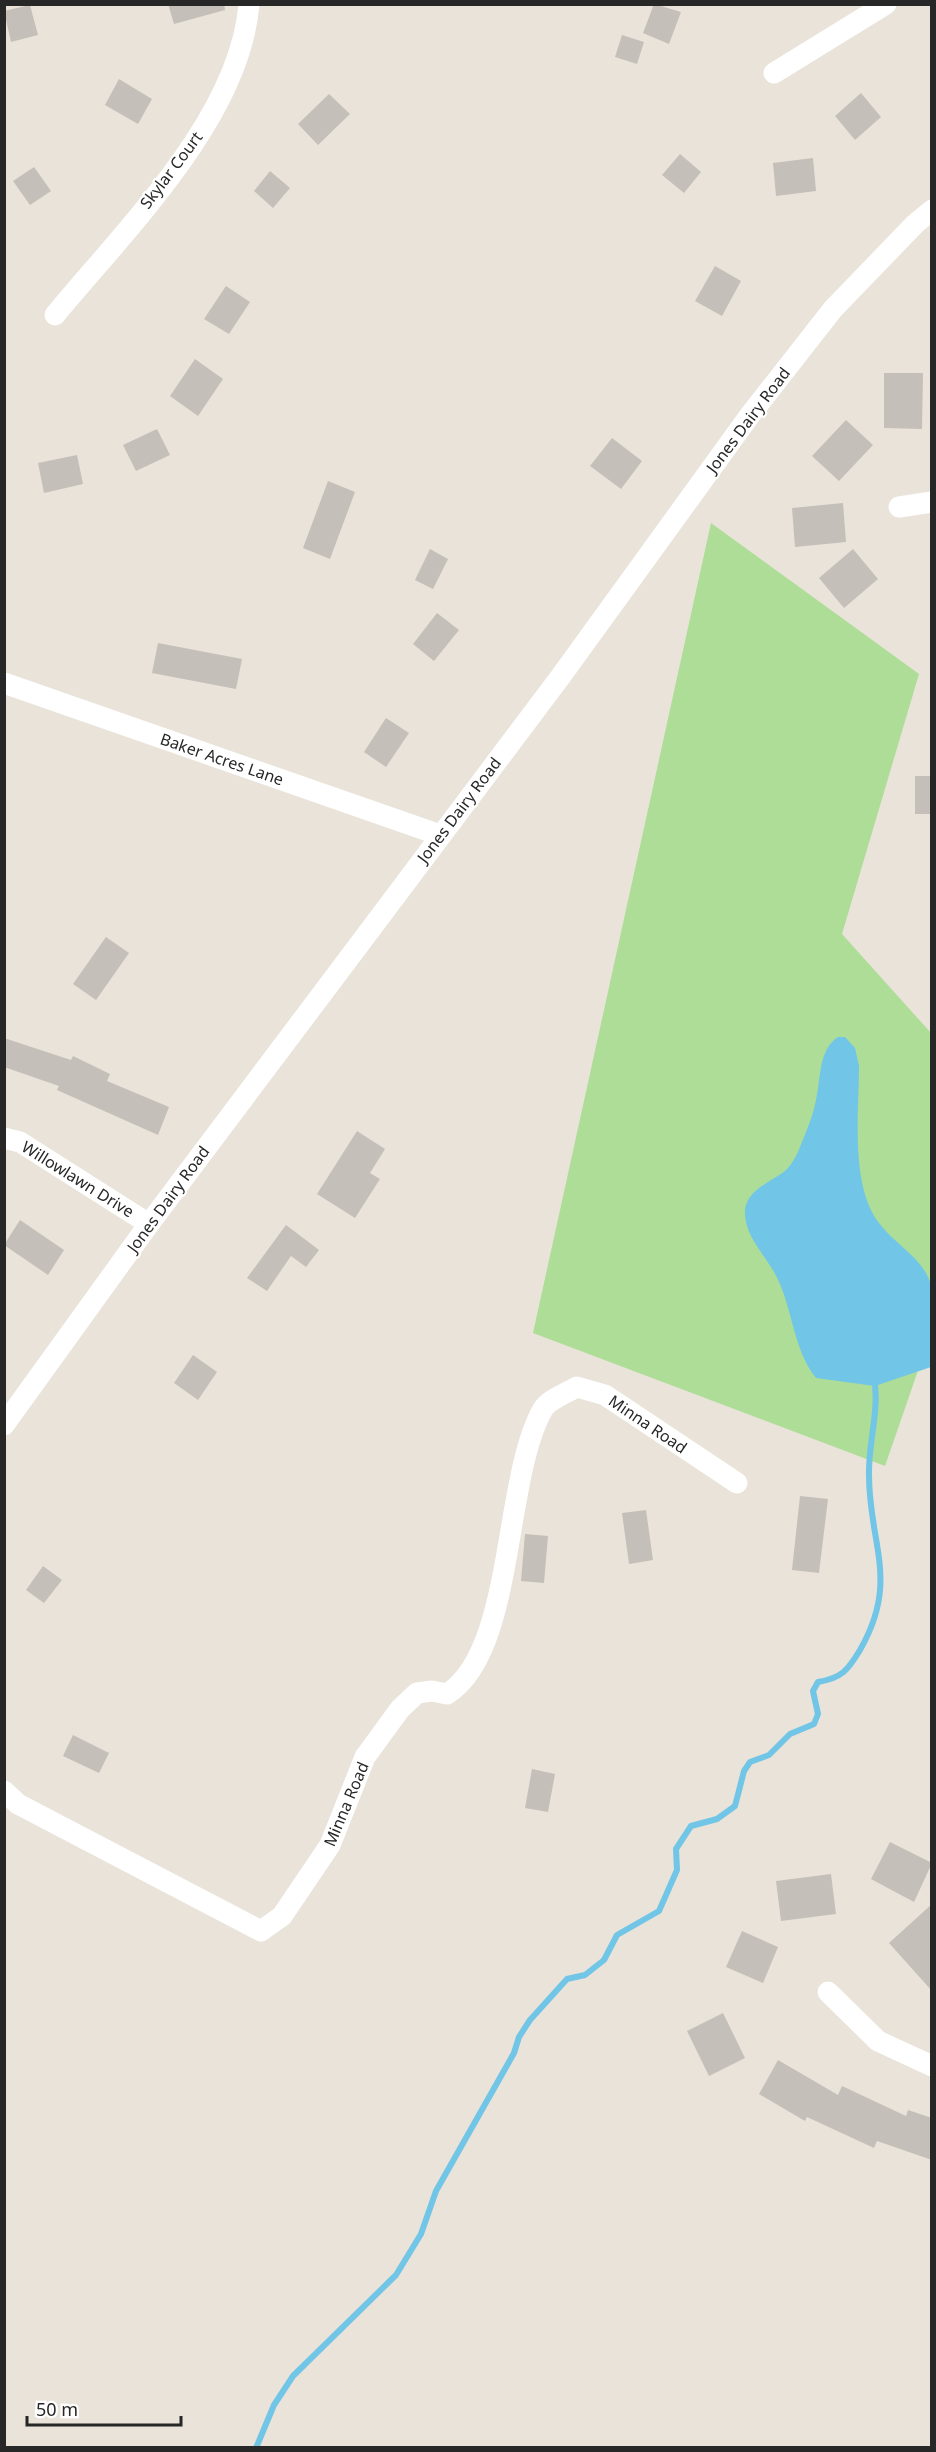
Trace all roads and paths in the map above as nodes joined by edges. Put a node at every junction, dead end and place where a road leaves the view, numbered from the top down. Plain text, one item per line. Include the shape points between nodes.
1 (249, 4) edge
2 (886, 4) edge
3 (774, 73) dead end
4 (932, 210) edge
5 (55, 315) dead end
6 (932, 502) edge
7 (899, 507) dead end
8 (4, 683) edge
9 (440, 835) junction
10 (4, 1138) edge
11 (149, 1224) junction
12 (10, 1418) edge
13 (737, 1483) dead end
14 (4, 1791) edge
15 (828, 1992) dead end
16 (932, 2066) edge

1 - 5 street, Skylar Court via 237,63 211,117 155,194
2 - 3 street
4 - 9 street, Jones Dairy Road via 833,309
6 - 7 street
8 - 9 street, Baker Acres Lane
9 - 11 street, Jones Dairy Road
10 - 11 street, Willowlawn Drive via 20,1142
11 - 12 street, Jones Dairy Road
13 - 14 street, Minna Road via 604,1395 577,1387 543,1407 525,1457 508,1551 475,1667 459,1687 447,1694 417,1693 400,1709 366,1756 330,1845 282,1916 261,1931 18,1804
15 - 16 street via 878,2041

